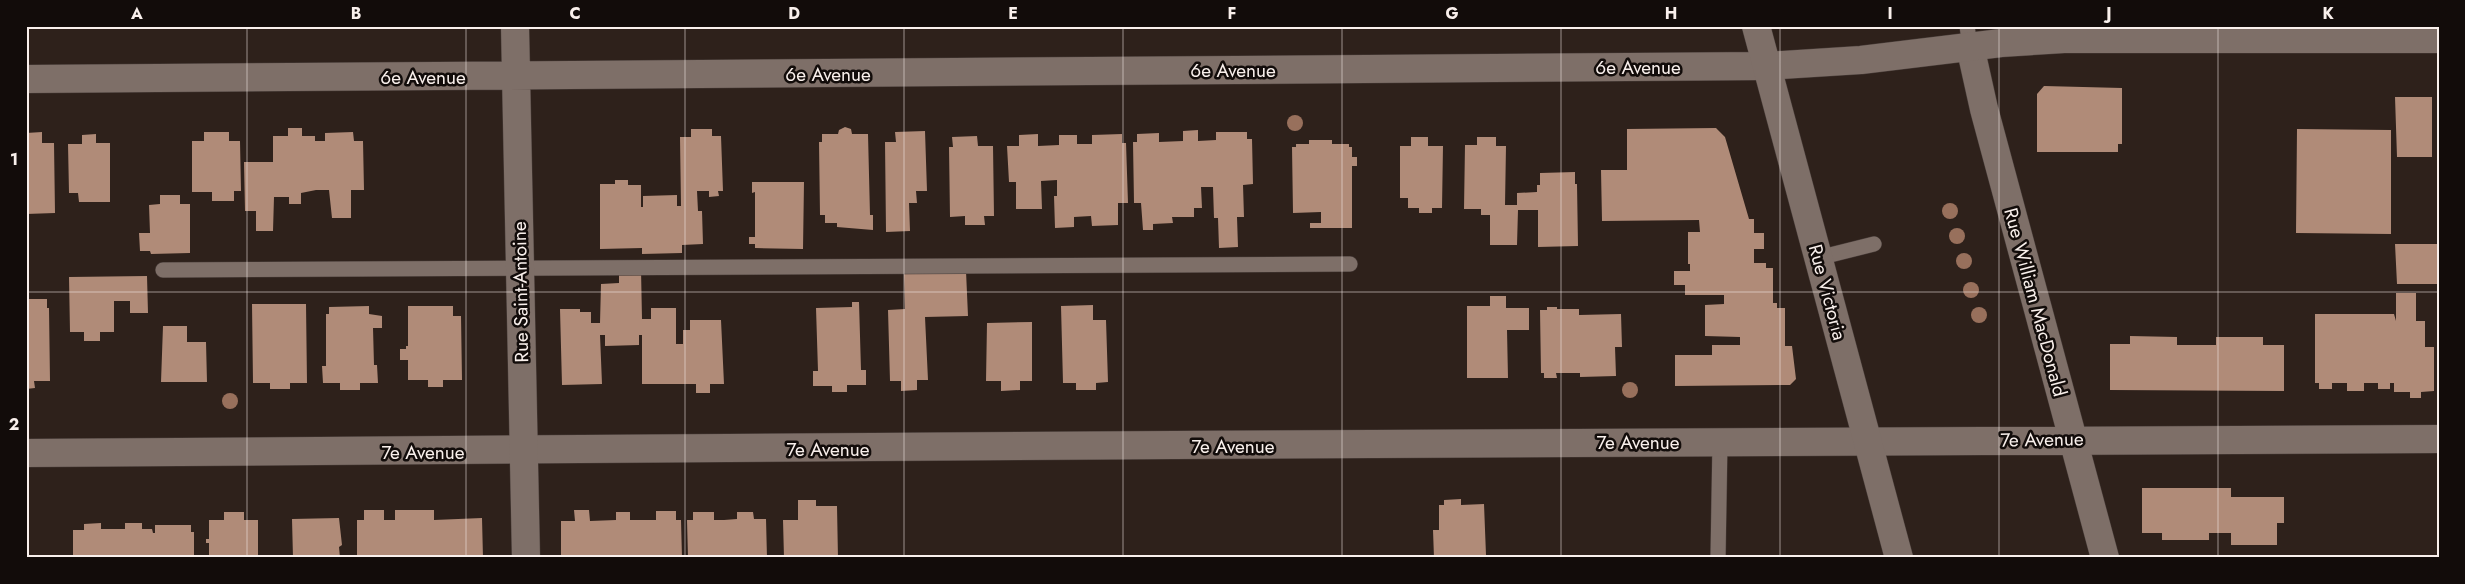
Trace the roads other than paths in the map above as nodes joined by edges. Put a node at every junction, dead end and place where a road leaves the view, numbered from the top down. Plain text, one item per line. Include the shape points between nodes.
1 (515, 26) edge
2 (1756, 26) edge
3 (1968, 36) edge
4 (2439, 39) edge
5 (1766, 66) junction
6 (516, 76) junction
7 (26, 79) edge
8 (1874, 244) dead end
9 (1818, 258) junction
10 (1350, 264) dead end
11 (520, 268) junction
12 (162, 270) dead end
13 (2073, 439) junction
14 (2439, 439) edge
15 (1868, 440) junction
16 (1720, 442) junction
17 (523, 452) junction
18 (26, 453) edge
19 (526, 558) edge
20 (1718, 558) edge
21 (1899, 558) edge
22 (2105, 558) edge

1 - 6 street, Rue Saint-Antoine
2 - 5 street, Rue Victoria
3 - 4 street, 6e Avenue
3 - 5 street, 6e Avenue via 1861,60
3 - 13 street, Rue William MacDonald via 1984,109
5 - 6 street, 6e Avenue
5 - 9 street, Rue Victoria
6 - 7 street, 6e Avenue
6 - 11 street, Rue Saint-Antoine
8 - 9 lane
9 - 15 street, Rue Victoria
10 - 11 lane
11 - 12 lane
11 - 17 street, Rue Saint-Antoine
13 - 14 street, 7e Avenue
13 - 15 street, 7e Avenue
13 - 22 street, Rue William MacDonald
15 - 16 street, 7e Avenue
15 - 21 street, Rue Victoria
16 - 17 street, 7e Avenue
16 - 20 lane
17 - 18 street, 7e Avenue
17 - 19 street, Rue Saint-Antoine

